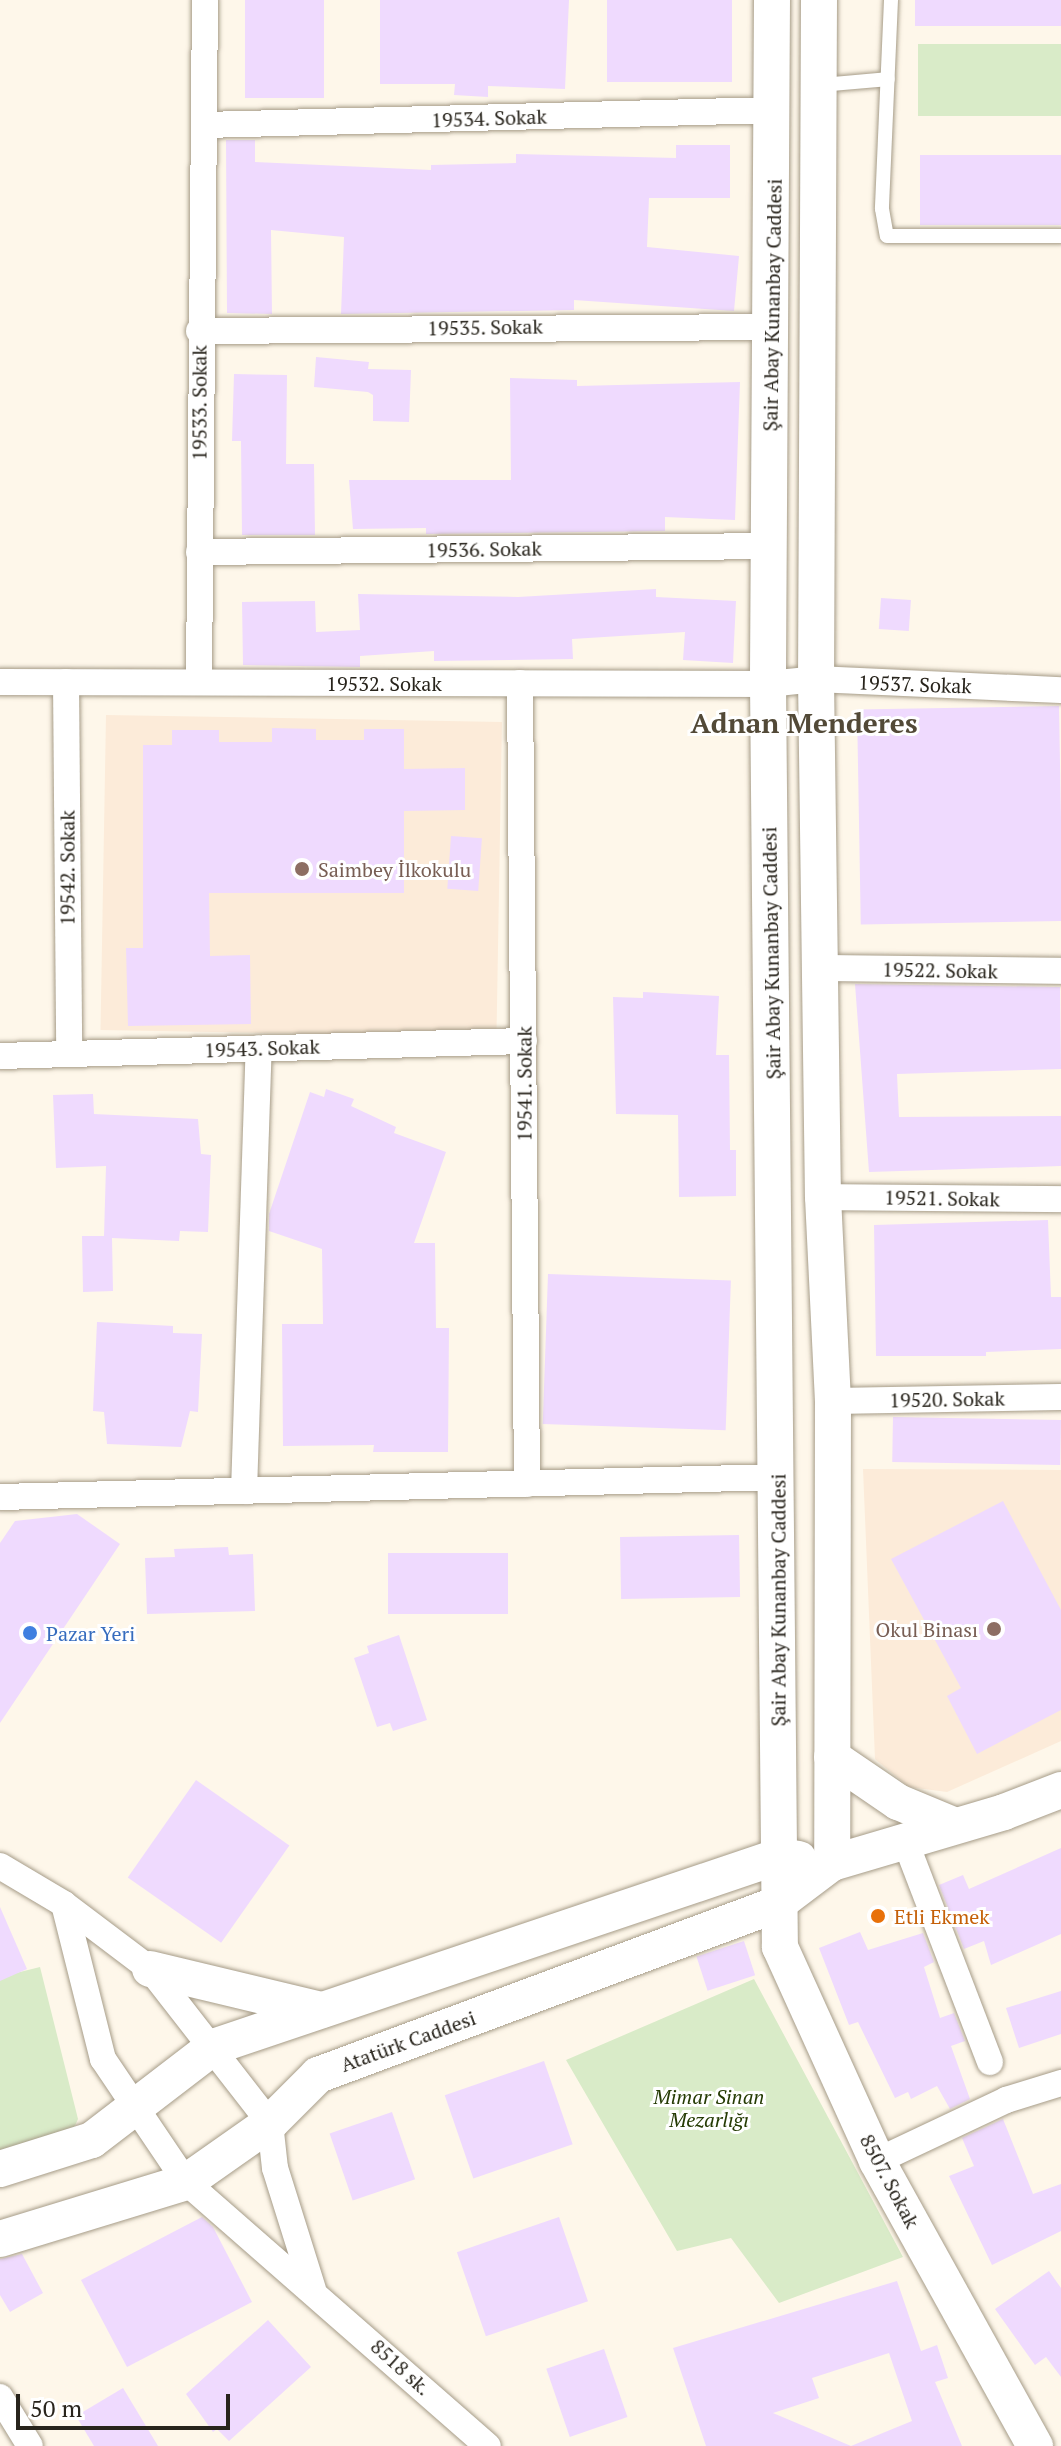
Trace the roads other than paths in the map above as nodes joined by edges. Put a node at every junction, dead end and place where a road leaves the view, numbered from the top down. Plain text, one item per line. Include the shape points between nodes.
1 (205, 0) edge
2 (772, 0) edge
3 (819, 0) edge
4 (891, 0) edge
5 (888, 79) junction
6 (821, 85) junction
7 (774, 110) junction
8 (204, 125) junction
9 (1061, 236) edge
10 (770, 327) junction
11 (199, 331) junction
12 (770, 546) junction
13 (199, 552) junction
14 (816, 679) junction
15 (0, 682) edge
16 (66, 682) junction
17 (199, 682) junction
18 (520, 683) junction
19 (768, 684) junction
20 (1061, 690) edge
21 (819, 968) junction
22 (1061, 971) edge
23 (524, 1041) junction
24 (259, 1048) junction
25 (69, 1054) junction
26 (0, 1056) edge
27 (823, 1197) junction
28 (1061, 1199) edge
29 (1061, 1397) edge
30 (833, 1401) junction
31 (777, 1477) junction
32 (527, 1484) junction
33 (244, 1491) junction
34 (0, 1497) edge
35 (832, 1757) junction
36 (1061, 1790) edge
37 (953, 1825) junction
38 (904, 1838) junction
39 (780, 1856) junction
40 (832, 1863) junction
41 (0, 1866) edge
42 (64, 1904) junction
43 (776, 1905) junction
44 (150, 1969) junction
45 (322, 2010) junction
46 (213, 2047) junction
47 (990, 2062) dead end
48 (1061, 2083) edge
49 (134, 2107) junction
50 (270, 2123) junction
51 (877, 2161) junction
52 (0, 2169) edge
53 (186, 2182) junction
54 (0, 2239) edge
55 (313, 2289) junction
56 (0, 2397) edge
57 (30, 2446) edge
58 (488, 2446) edge
59 (1035, 2446) edge

1 - 8 street, 19533. Sokak
2 - 7 street, Şair Abay Kunanbay Caddesi
3 - 6 street
4 - 5 lane
5 - 6 lane
5 - 9 lane via 882,209 887,236
6 - 14 street
7 - 8 street, 19534. Sokak
7 - 10 street, Şair Abay Kunanbay Caddesi
8 - 11 street, 19533. Sokak
10 - 11 street, 19535. Sokak
10 - 12 street, Şair Abay Kunanbay Caddesi
11 - 13 street, 19533. Sokak
12 - 13 street, 19536. Sokak
12 - 19 street, Şair Abay Kunanbay Caddesi
13 - 17 street, 19533. Sokak
14 - 19 street, 19537. Sokak
14 - 20 street, 19537. Sokak
14 - 21 street
15 - 16 street, 19532. Sokak
16 - 17 street, 19532. Sokak
16 - 25 street, 19542. Sokak
17 - 18 street, 19532. Sokak
18 - 19 street, 19532. Sokak
18 - 23 street, 19541. Sokak
19 - 31 street, Şair Abay Kunanbay Caddesi
21 - 22 street, 19522. Sokak
21 - 27 street
23 - 24 street, 19543. Sokak
23 - 32 street, 19541. Sokak
24 - 25 street, 19543. Sokak
24 - 33 street
25 - 26 street, 19543. Sokak
27 - 28 street, 19521. Sokak
27 - 30 street
29 - 30 street, 19520. Sokak
30 - 35 street
31 - 32 street
31 - 39 street, Şair Abay Kunanbay Caddesi
32 - 33 street
33 - 34 street
35 - 37 street via 898,1802
35 - 40 street
36 - 37 street, Atatürk Caddesi
37 - 38 street, Atatürk Caddesi
38 - 40 street, Atatürk Caddesi
38 - 47 street
39 - 40 street, Atatürk Caddesi
39 - 43 street, Şair Abay Kunanbay Caddesi
39 - 45 street, Atatürk Caddesi
40 - 43 street, Atatürk Caddesi
41 - 42 street
42 - 44 street
42 - 49 street, 8518 sk. via 103,2059
43 - 50 street, Atatürk Caddesi via 318,2075
43 - 51 street, 8507. Sokak via 780,1947
44 - 45 street
44 - 46 street
45 - 46 street, Atatürk Caddesi
46 - 49 street, Atatürk Caddesi
46 - 50 street
48 - 51 street via 1006,2100
49 - 52 street, Atatürk Caddesi via 92,2140
49 - 53 street, 8518 sk.
50 - 53 street, Atatürk Caddesi
50 - 55 street via 275,2168
51 - 59 street, 8507. Sokak
53 - 54 street, Atatürk Caddesi
53 - 55 street, 8518 sk.
55 - 58 street, 8518 sk.
56 - 57 street

